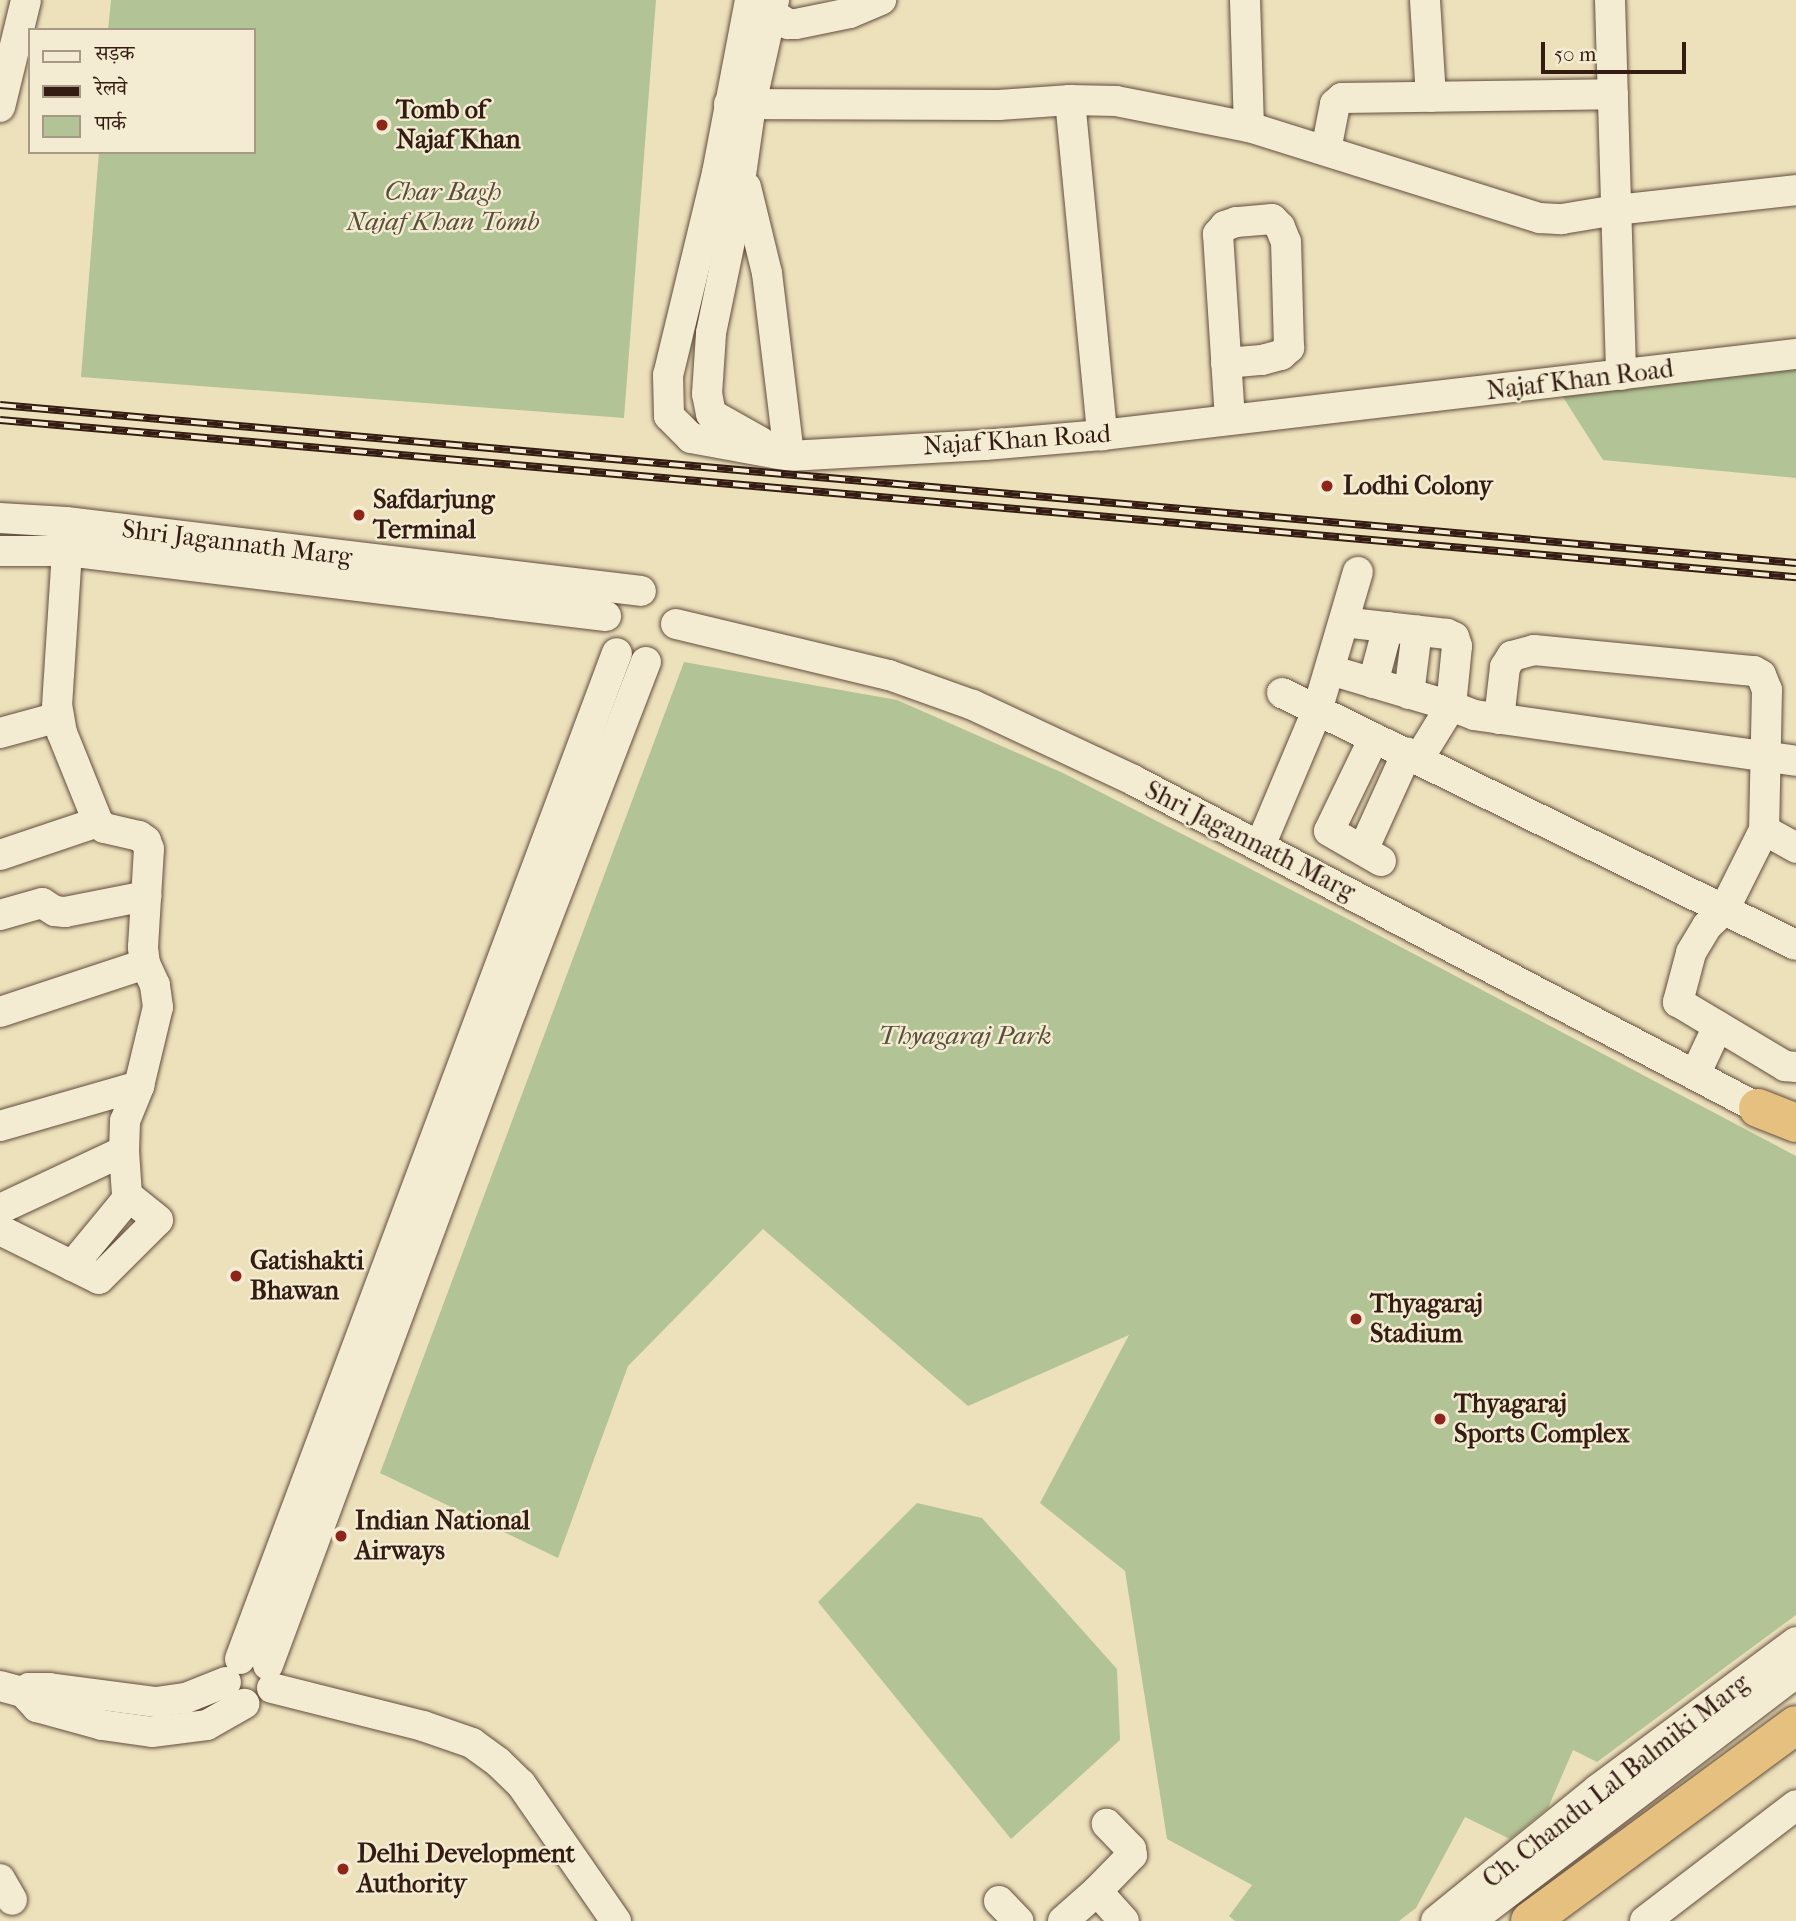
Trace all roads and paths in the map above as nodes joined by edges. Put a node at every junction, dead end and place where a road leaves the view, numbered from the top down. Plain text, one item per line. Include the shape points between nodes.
1 (26, 0) edge
2 (881, 0) edge
3 (1245, 0) edge
4 (1425, 0) edge
5 (1611, 0) edge
6 (762, 3) edge
7 (1613, 93) junction
8 (1431, 97) junction
9 (1070, 100) junction
10 (740, 104) junction
11 (0, 107) edge
12 (1249, 127) junction
13 (1326, 150) junction
14 (742, 170) junction
15 (1796, 190) edge
16 (1616, 210) junction
17 (1796, 354) edge
18 (1226, 363) junction
19 (1621, 375) junction
20 (1230, 420) junction
21 (1102, 435) junction
22 (789, 456) junction
23 (0, 518) edge
24 (0, 551) edge
25 (67, 551) junction
26 (1358, 572) dead end
27 (641, 591) junction
28 (606, 616) junction
29 (1344, 622) junction
30 (676, 624) junction
31 (1402, 629) junction
32 (617, 653) junction
33 (646, 662) junction
34 (1330, 670) junction
35 (1373, 683) junction
36 (1282, 693) dead end
37 (1409, 694) junction
38 (1451, 706) junction
39 (58, 711) junction
40 (1317, 711) junction
41 (1499, 719) junction
42 (0, 733) edge
43 (1374, 738) junction
44 (1413, 756) junction
45 (1763, 757) junction
46 (1796, 761) edge
47 (98, 822) junction
48 (1764, 830) junction
49 (1260, 846) junction
50 (1796, 848) edge
51 (0, 855) edge
52 (146, 896) junction
53 (1724, 909) junction
54 (0, 915) edge
55 (1796, 945) edge
56 (145, 964) junction
57 (0, 1012) edge
58 (1718, 1026) junction
59 (1796, 1067) edge
60 (1695, 1074) junction
61 (473, 1075) junction
62 (139, 1086) junction
63 (1758, 1108) joint
64 (0, 1126) edge
65 (1796, 1126) edge
66 (124, 1151) junction
67 (11, 1205) edge
68 (0, 1229) edge
69 (1796, 1642) edge
70 (1796, 1674) edge
71 (250, 1680) junction
72 (7, 1693) edge
73 (1796, 1725) edge
74 (1796, 1755) edge
75 (1606, 1801) junction
76 (1796, 1805) edge
77 (1107, 1824) dead end
78 (1097, 1891) junction
79 (1649, 1920) edge
80 (616, 1921) edge
81 (1063, 1921) edge
82 (1124, 1921) edge
83 (1436, 1921) edge
84 (1471, 1921) edge
85 (1530, 1921) edge
86 (1575, 1921) edge

1 - 11 street
2 - 6 street via 850,13 788,24
3 - 12 street
4 - 8 street
5 - 7 street
6 - 10 street, Najaf Khan Road
7 - 8 street
7 - 16 street
8 - 13 street via 1337,100
9 - 10 street
9 - 12 street via 1116,101
9 - 21 street
10 - 14 street
10 - 22 street, Najaf Khan Road via 717,173 668,375 669,416 691,438
12 - 13 street
13 - 16 street via 1524,216 1562,219
14 - 22 street via 767,273
14 - 22 street via 711,333 707,394 711,415
15 - 16 street
16 - 19 street
17 - 19 street, Najaf Khan Road
18 - 18 street via 1218,234 1236,222 1272,219 1286,242 1289,348 1262,360
18 - 20 street
19 - 20 street, Najaf Khan Road
20 - 21 street, Najaf Khan Road
21 - 22 street, Najaf Khan Road
23 - 27 street, Shri Jagannath Marg
24 - 25 street, Shri Jagannath Marg
25 - 28 street, Shri Jagannath Marg
25 - 39 street
26 - 29 street
27 - 28 street via 616,600
27 - 30 street via 662,598
28 - 32 street via 605,632
29 - 31 street
29 - 34 street
30 - 33 street via 668,649
30 - 49 street, Shri Jagannath Marg via 937,690 1133,780
31 - 35 street
31 - 37 street
31 - 38 street via 1454,638
32 - 33 street via 634,662
32 - 61 street
33 - 61 street
34 - 35 street
34 - 40 street
35 - 37 street
36 - 40 street
37 - 38 street
38 - 41 street
38 - 44 street
39 - 42 street
39 - 47 street via 62,733
40 - 43 street
40 - 49 street
41 - 45 street
41 - 45 street via 1505,667 1511,656 1534,650 1754,671 1768,690
43 - 44 street
43 - 44 street via 1321,827 1372,855
44 - 53 street
45 - 46 street
45 - 48 street
47 - 51 street
47 - 52 street via 146,841
48 - 50 street
48 - 53 street
49 - 60 street, Shri Jagannath Marg
52 - 54 street via 65,912 42,903
52 - 56 street
53 - 55 street
53 - 58 street via 1691,953 1678,1002
56 - 57 street
56 - 62 street via 158,1007
58 - 59 street via 1785,1066
58 - 60 street
60 - 63 street, Shri Jagannath Marg
61 - 71 street
62 - 64 street
62 - 66 street via 125,1122
63 - 65 highway
66 - 67 street
66 - 68 street via 127,1195 72,1266
67 - 68 street
69 - 75 street, Ch. Chandu Lal Balmiki Marg
70 - 75 street, Ch. Chandu Lal Balmiki Marg
71 - 72 street via 156,1702 48,1688
71 - 80 street via 472,1743 521,1784
73 - 85 highway
74 - 86 highway
75 - 83 street, Ch. Chandu Lal Balmiki Marg
75 - 84 street, Ch. Chandu Lal Balmiki Marg
76 - 79 street
77 - 78 street via 1132,1855
78 - 81 street
78 - 82 street

